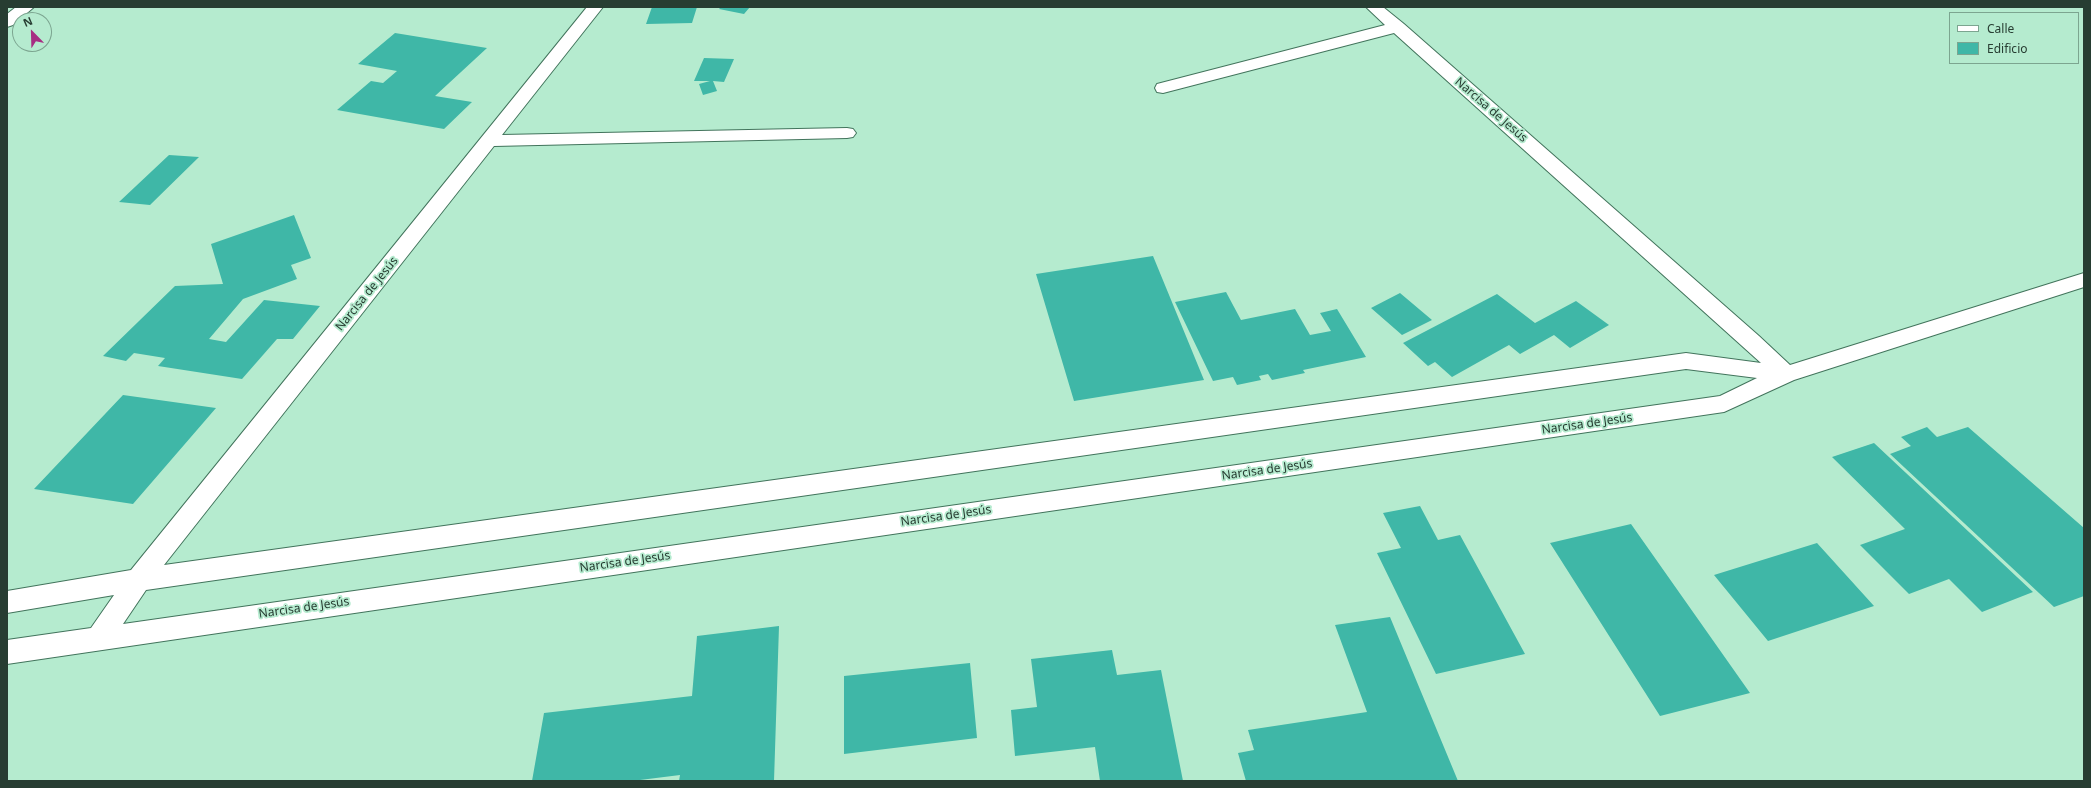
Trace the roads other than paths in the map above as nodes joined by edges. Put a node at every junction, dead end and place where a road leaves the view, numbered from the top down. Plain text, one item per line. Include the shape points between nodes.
1 (26, 7) edge
2 (595, 7) edge
3 (1374, 7) edge
4 (7, 22) edge
5 (1398, 28) junction
6 (1163, 88) dead end
7 (847, 133) dead end
8 (489, 141) junction
9 (2084, 280) edge
10 (1786, 374) junction
11 (138, 580) junction
12 (7, 602) edge
13 (99, 638) junction
14 (7, 652) edge

1 - 4 street
2 - 8 street, Narcisa de Jesús
3 - 5 street, Narcisa de Jesús
5 - 6 street
5 - 10 street, Narcisa de Jesús via 1752,341
7 - 8 street
8 - 11 street, Narcisa de Jesús
9 - 10 street
10 - 11 street via 1686,361
10 - 13 street, Narcisa de Jesús via 1724,404
11 - 12 street
11 - 13 street, Narcisa de Jesús
13 - 14 street, Narcisa de Jesús

